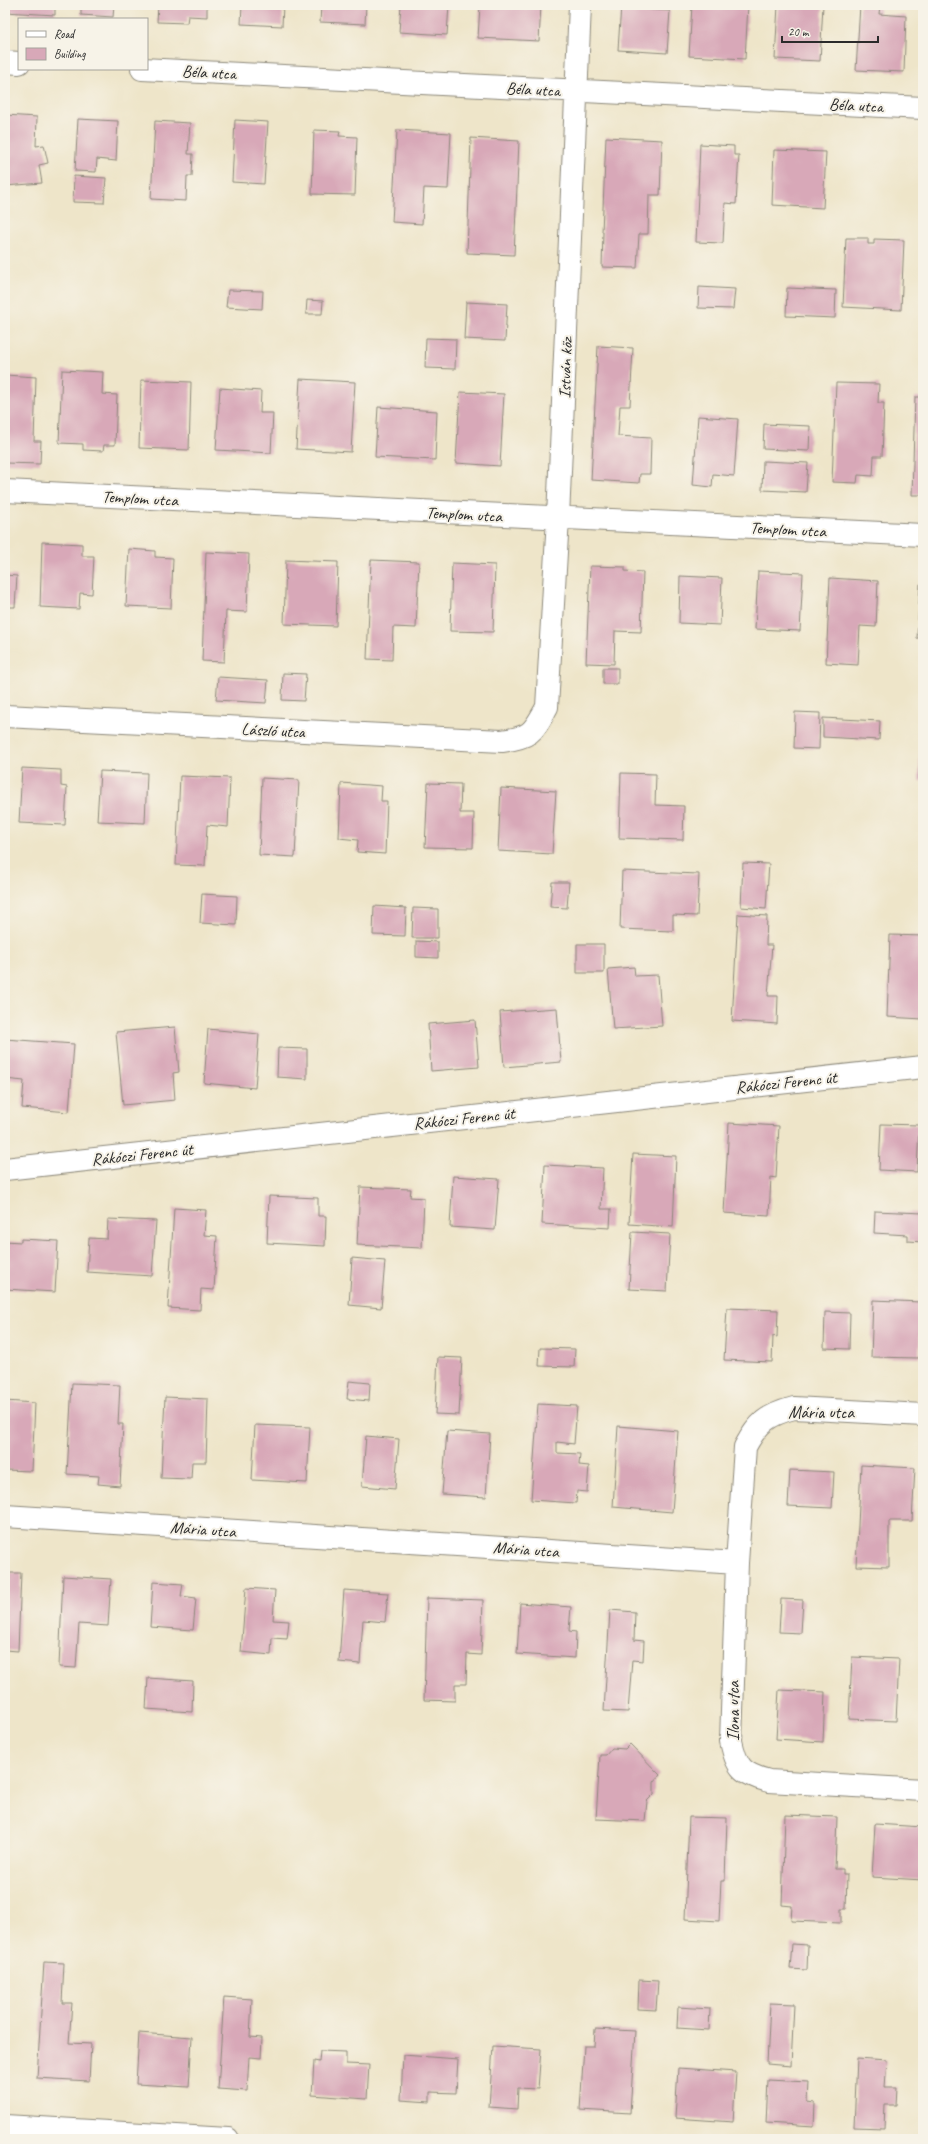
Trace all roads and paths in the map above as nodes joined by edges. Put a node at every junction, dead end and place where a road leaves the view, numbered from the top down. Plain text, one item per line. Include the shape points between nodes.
1 (580, 5) edge
2 (5, 62) edge
3 (18, 63) edge
4 (148, 69) edge
5 (576, 91) junction
6 (923, 108) edge
7 (5, 492) edge
8 (558, 518) junction
9 (923, 535) edge
10 (5, 716) edge
11 (536, 727) joint
12 (923, 1067) edge
13 (5, 1169) edge
14 (923, 1415) edge
15 (5, 1516) edge
16 (737, 1563) junction
17 (923, 1790) edge
18 (5, 2126) edge
19 (228, 2139) edge

1 - 5 street, István köz
2 - 3 street
4 - 5 street, Béla utca
5 - 6 street, Béla utca
5 - 8 street, István köz
7 - 8 street, Templom utca
8 - 9 street, Templom utca
8 - 11 street, István köz via 547,707
10 - 11 street, László utca via 502,741 523,739
12 - 13 street, Rákóczi Ferenc út
14 - 16 street, Mária utca via 794,1408 777,1412 766,1419 754,1430 745,1447
15 - 16 street, Mária utca
16 - 17 street, Ilona utca via 731,1741 740,1766 751,1776 769,1781
18 - 19 street

